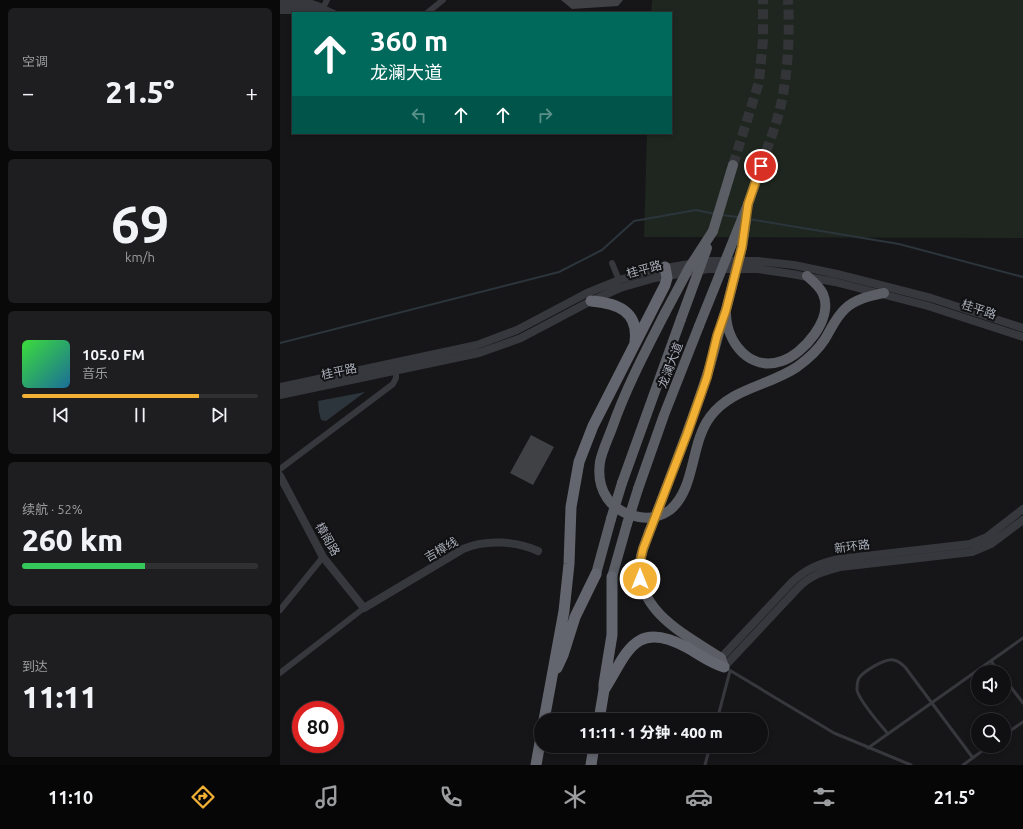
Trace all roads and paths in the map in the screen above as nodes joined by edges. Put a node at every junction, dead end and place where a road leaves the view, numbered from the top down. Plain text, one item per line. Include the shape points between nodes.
1 (327, 0) edge
2 (443, 0) edge
3 (280, 3) edge
4 (323, 8) junction
5 (280, 10) edge
6 (332, 12) edge
7 (428, 12) edge
8 (733, 166) tunnel mouth
9 (761, 166) tunnel mouth
10 (748, 204) junction
11 (713, 231) junction
12 (612, 263) dead end
13 (666, 271) junction
14 (807, 276) junction
15 (619, 280) junction
16 (884, 293) junction
17 (590, 301) junction
18 (726, 310) junction
19 (1023, 328) edge
20 (1023, 337) edge
21 (634, 345) junction
22 (396, 371) junction
23 (280, 387) edge
24 (280, 395) edge
25 (280, 469) edge
26 (280, 476) edge
27 (1023, 509) edge
28 (1023, 520) edge
29 (538, 551) dead end
30 (323, 557) junction
31 (596, 574) joint
32 (612, 577) joint
33 (364, 608) junction
34 (280, 610) edge
35 (1023, 638) edge
36 (558, 659) junction
37 (991, 661) junction
38 (722, 665) junction
39 (994, 665) edge
40 (280, 673) edge
41 (605, 687) junction
42 (1011, 687) edge
43 (932, 703) junction
44 (1023, 703) edge
45 (545, 713) edge
46 (600, 713) edge
47 (718, 713) edge
48 (1023, 722) edge
49 (1011, 731) edge
50 (888, 734) junction
51 (868, 748) junction
52 (538, 753) edge
53 (593, 753) edge
54 (708, 753) edge
55 (980, 753) edge
56 (973, 758) junction
57 (536, 765) edge
58 (591, 765) edge
59 (705, 765) edge
60 (911, 765) edge
61 (963, 765) edge

1 - 4 street
2 - 7 street
3 - 4 street via 309,3
4 - 5 street
4 - 6 street
8 - 11 highway, 龙澜大道
9 - 10 highway, 龙澜大道
10 - 18 highway, bridge via 742,247
10 - 32 highway, 龙澜大道, bridge via 669,402 638,489
11 - 16 highway, bridge via 689,268 641,360 618,410 600,462 601,483 609,501 624,512 637,517 648,518 664,514 675,505 685,486 700,432 710,416 723,403 797,367 816,351 845,308
11 - 31 highway, 龙澜大道, bridge via 622,483
12 - 15 street
13 - 14 street, 桂平路 via 733,268
13 - 15 street, 桂平路
13 - 17 street, 桂平路
13 - 19 street, 桂平路 via 708,261 727,260 800,266 905,290
13 - 21 highway via 665,285
14 - 16 street, 桂平路
14 - 18 highway via 824,295 824,317 807,343 794,355 782,361 758,361 741,352 730,335
15 - 23 street, 桂平路 via 517,330 477,345
16 - 20 street, 桂平路
17 - 21 highway via 611,303 621,307 632,320 636,336
17 - 22 street, 桂平路 via 532,332 493,348
18 - 38 highway, bridge via 694,415 649,532 641,557 640,570 641,583 649,601 660,615
21 - 36 highway via 588,438 575,479 567,587
22 - 24 street, 桂平路
22 - 25 street via 393,384
26 - 30 street, 樟阁路
27 - 38 street, 新环路 via 987,537 970,544 839,559 813,567 792,582
28 - 38 street, 新环路 via 991,544 972,552 840,568 817,574 803,583
29 - 33 street, 吉樟线 via 509,544 474,545
30 - 33 street, 樟阁路
30 - 34 street
31 - 36 highway
32 - 41 highway via 612,635
33 - 40 street
35 - 37 lane
36 - 45 highway
37 - 39 lane
37 - 43 lane
38 - 41 highway via 678,643 646,637 625,655
38 - 47 lane
38 - 51 lane via 827,730
41 - 46 highway
42 - 44 lane
43 - 50 lane
43 - 50 lane via 904,667 894,660 886,660 862,675 857,684 858,693
43 - 56 lane
48 - 49 lane
50 - 51 lane
51 - 60 lane
52 - 57 highway
53 - 58 highway
54 - 59 lane
55 - 56 lane
56 - 61 lane

